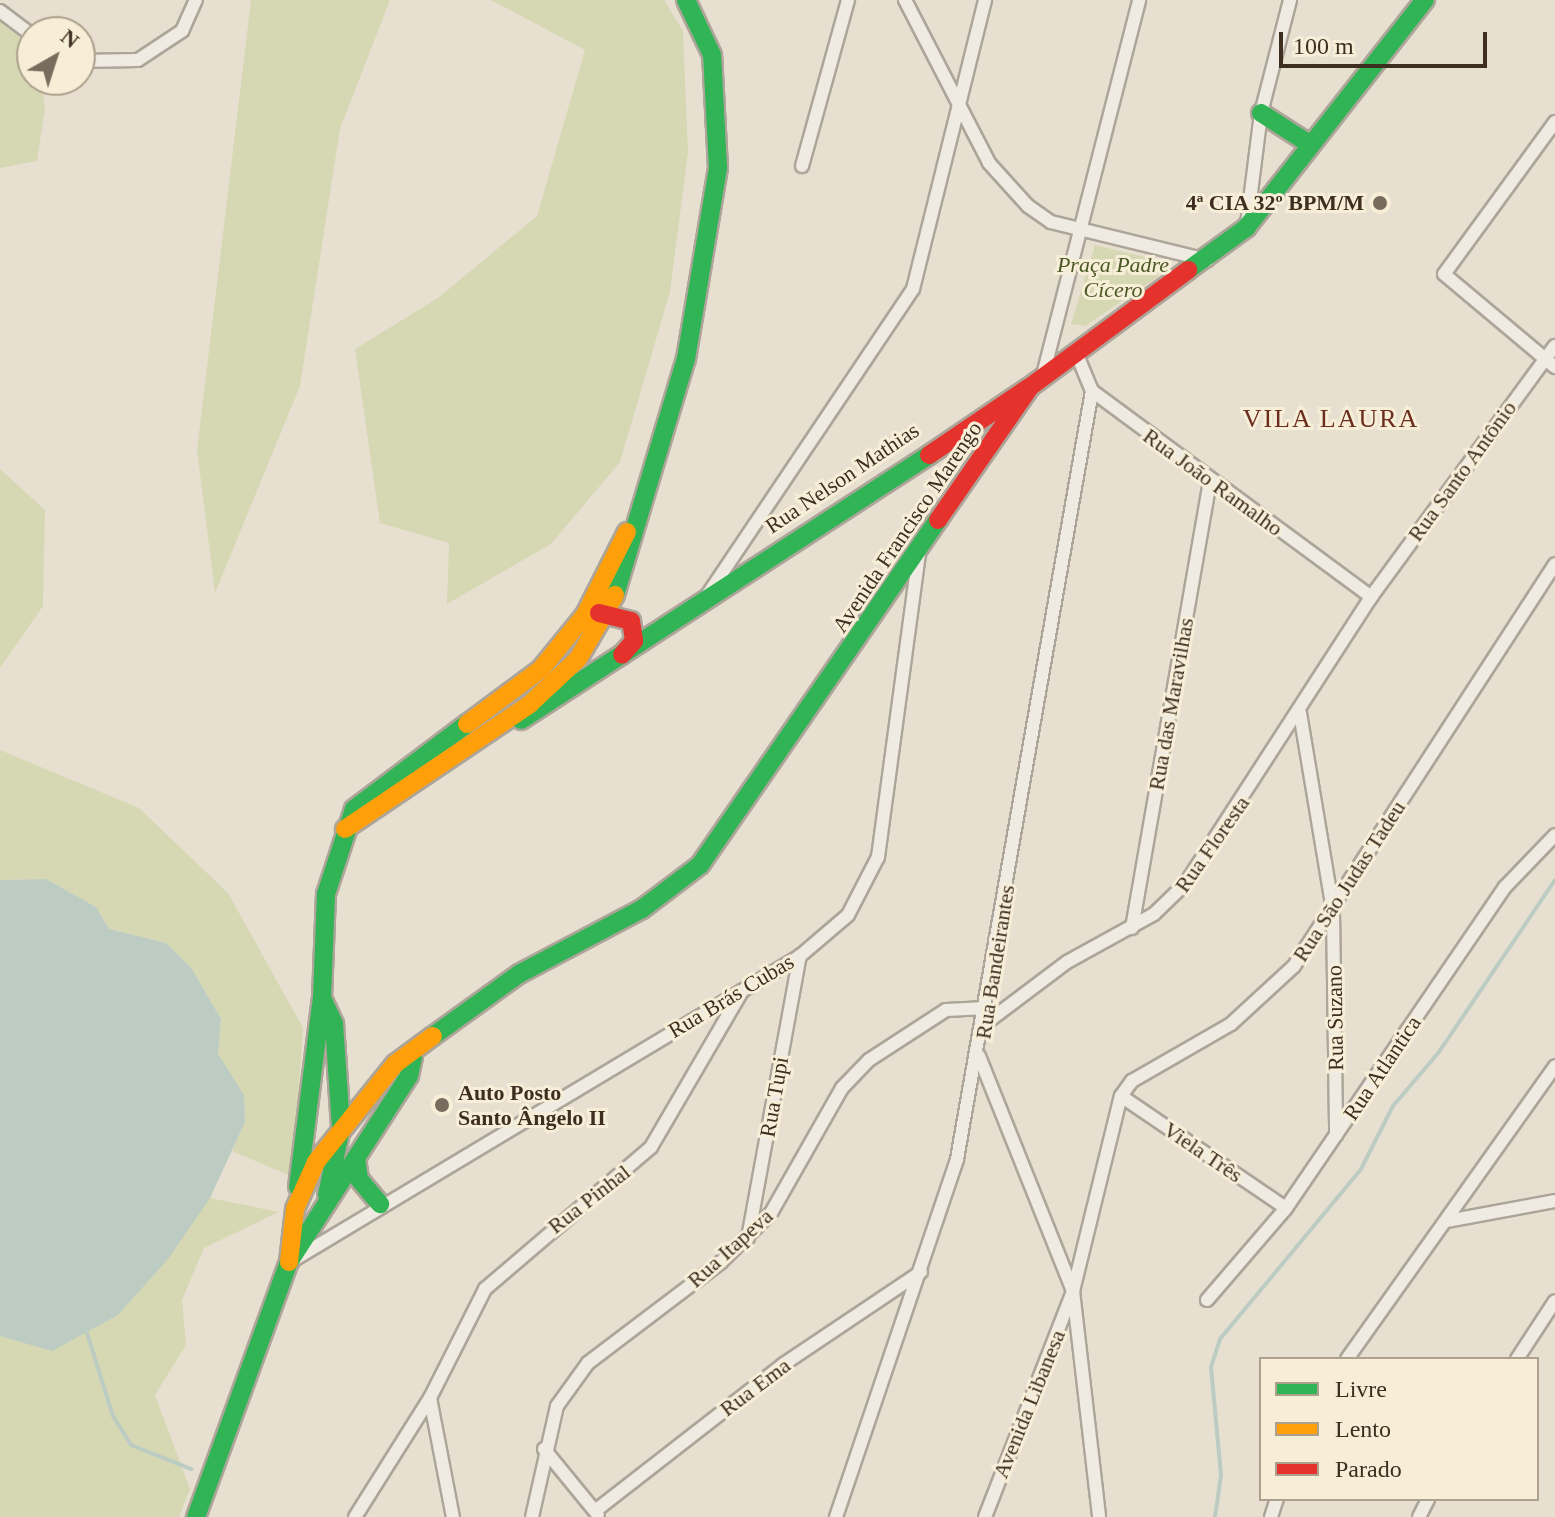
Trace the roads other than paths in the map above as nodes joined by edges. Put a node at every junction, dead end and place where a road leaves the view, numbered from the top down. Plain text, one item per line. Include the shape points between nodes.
1 (196, 0) edge
2 (686, 0) edge
3 (848, 0) edge
4 (905, 0) edge
5 (985, 0) edge
6 (1139, 0) edge
7 (1290, 0) edge
8 (1425, 0) edge
9 (96, 61) edge
10 (960, 106) junction
11 (1261, 113) junction
12 (1555, 122) edge
13 (1311, 145) junction
14 (802, 166) dead end
15 (1246, 228) junction
16 (1083, 231) junction
17 (1207, 260) junction
18 (1555, 346) edge
19 (1075, 350) junction
20 (1550, 363) edge
21 (1044, 371) junction
22 (1030, 387) junction
23 (1092, 391) junction
24 (1210, 481) junction
25 (645, 497) junction
26 (919, 553) junction
27 (1555, 564) edge
28 (1371, 597) junction
29 (702, 603) junction
30 (610, 612) junction
31 (585, 615) junction
32 (686, 617) junction
33 (634, 627) junction
34 (608, 668) junction
35 (1300, 713) junction
36 (488, 735) junction
37 (345, 829) junction
38 (1555, 835) edge
39 (1333, 911) junction
40 (1132, 928) junction
41 (800, 956) junction
42 (742, 991) junction
43 (322, 998) junction
44 (986, 1008) junction
45 (986, 1023) junction
46 (979, 1056) junction
47 (413, 1057) junction
48 (1555, 1066) edge
49 (339, 1085) junction
50 (1121, 1096) junction
51 (367, 1098) junction
52 (341, 1128) junction
53 (1336, 1135) junction
54 (356, 1158) junction
55 (1555, 1201) edge
56 (380, 1204) junction
57 (1286, 1208) junction
58 (295, 1209) junction
59 (1447, 1221) junction
60 (317, 1224) junction
61 (748, 1238) junction
62 (289, 1262) junction
63 (921, 1272) junction
64 (1073, 1291) junction
65 (1207, 1300) dead end
66 (1555, 1301) edge
67 (1348, 1357) edge
68 (1518, 1357) edge
69 (430, 1398) junction
70 (544, 1449) junction
71 (598, 1514) edge
72 (196, 1517) edge
73 (355, 1517) edge
74 (453, 1517) edge
75 (532, 1517) edge
76 (836, 1517) edge
77 (985, 1517) edge
78 (1099, 1517) edge

1 - 9 street via 182,31 138,60
2 - 25 main road via 712,55 718,168 686,359
3 - 14 street
4 - 10 street
5 - 10 street
6 - 16 street
7 - 11 street
8 - 13 main road, Avenida Francisco Marengo
10 - 16 street via 1007,187 1051,222
10 - 29 street via 913,289
11 - 13 main road via 1287,136
11 - 15 street
12 - 20 street via 1448,262 1450,285
13 - 15 main road, Avenida Francisco Marengo
15 - 17 main road, Avenida Francisco Marengo
16 - 17 street
16 - 21 street
17 - 19 main road, Avenida Francisco Marengo
18 - 20 street, Rua Santo Antônio
19 - 21 main road, Avenida Francisco Marengo
19 - 23 street
20 - 28 street, Rua Santo Antônio
21 - 22 main road, Avenida Francisco Marengo
22 - 26 main road, Avenida Francisco Marengo
22 - 29 main road, Rua Nelson Mathias
23 - 24 street, Rua João Ramalho
23 - 44 street, Rua Bandeirantes
24 - 28 street, Rua João Ramalho
24 - 40 street, Rua das Maravilhas
25 - 30 main road
25 - 31 main road
26 - 41 street, Rua Brás Cubas via 878,857 848,915
26 - 47 main road, Avenida Francisco Marengo via 700,865 642,909 519,974
27 - 39 street, Rua São Judas Tadeu
28 - 35 street, Rua Floresta
29 - 32 main road, Rua Nelson Mathias
30 - 31 main road
30 - 33 main road
30 - 36 main road via 562,677
31 - 37 main road via 531,678 363,798
32 - 33 main road
32 - 34 main road, Rua Nelson Mathias
33 - 34 main road via 632,646
34 - 36 main road, Rua Nelson Mathias
35 - 39 street, Rua Suzano
35 - 40 street, Rua Floresta via 1186,883
36 - 37 main road
37 - 43 main road via 326,894
38 - 53 street, Rua Atlantica via 1505,887
39 - 50 street, Rua São Judas Tadeu via 1269,993
39 - 53 street, Rua Suzano
40 - 45 street, Rua Floresta via 1067,962
41 - 42 street, Rua Brás Cubas
41 - 61 street, Rua Tupi
42 - 56 street, Rua Brás Cubas
42 - 69 street, Rua Pinhal via 651,1147 485,1289
43 - 49 main road via 334,1024
43 - 58 main road via 313,1025
44 - 45 street, Rua Bandeirantes
44 - 61 street, Rua Itapeva via 946,1010 913,1026 851,1077 786,1192
45 - 46 street, Rua Bandeirantes
46 - 63 street, Rua Bandeirantes
46 - 64 street
47 - 51 main road, Avenida Francisco Marengo via 395,1064
47 - 54 main road, Avenida Francisco Marengo via 409,1076
48 - 59 street
49 - 51 main road
49 - 52 main road
50 - 57 street, Viela Três
50 - 64 street
51 - 52 main road, Avenida Francisco Marengo
52 - 58 main road, Avenida Francisco Marengo
52 - 60 main road
53 - 57 street, Rua Atlantica
54 - 56 main road via 359,1179
54 - 60 main road, Avenida Francisco Marengo
55 - 59 street
56 - 62 street, Rua Brás Cubas
57 - 65 street, Rua Atlantica
58 - 62 main road, Avenida Francisco Marengo
59 - 67 street
60 - 62 main road, Avenida Francisco Marengo
61 - 70 street, Rua Itapeva via 588,1363 557,1406
62 - 72 main road, Avenida Francisco Marengo
63 - 71 street, Rua Ema via 784,1364
63 - 76 street, Rua Bandeirantes
64 - 77 street, Avenida Libanesa
64 - 78 street
66 - 68 street
69 - 73 street, Rua Pinhal
69 - 74 street
70 - 71 street
70 - 75 street, Rua Itapeva

